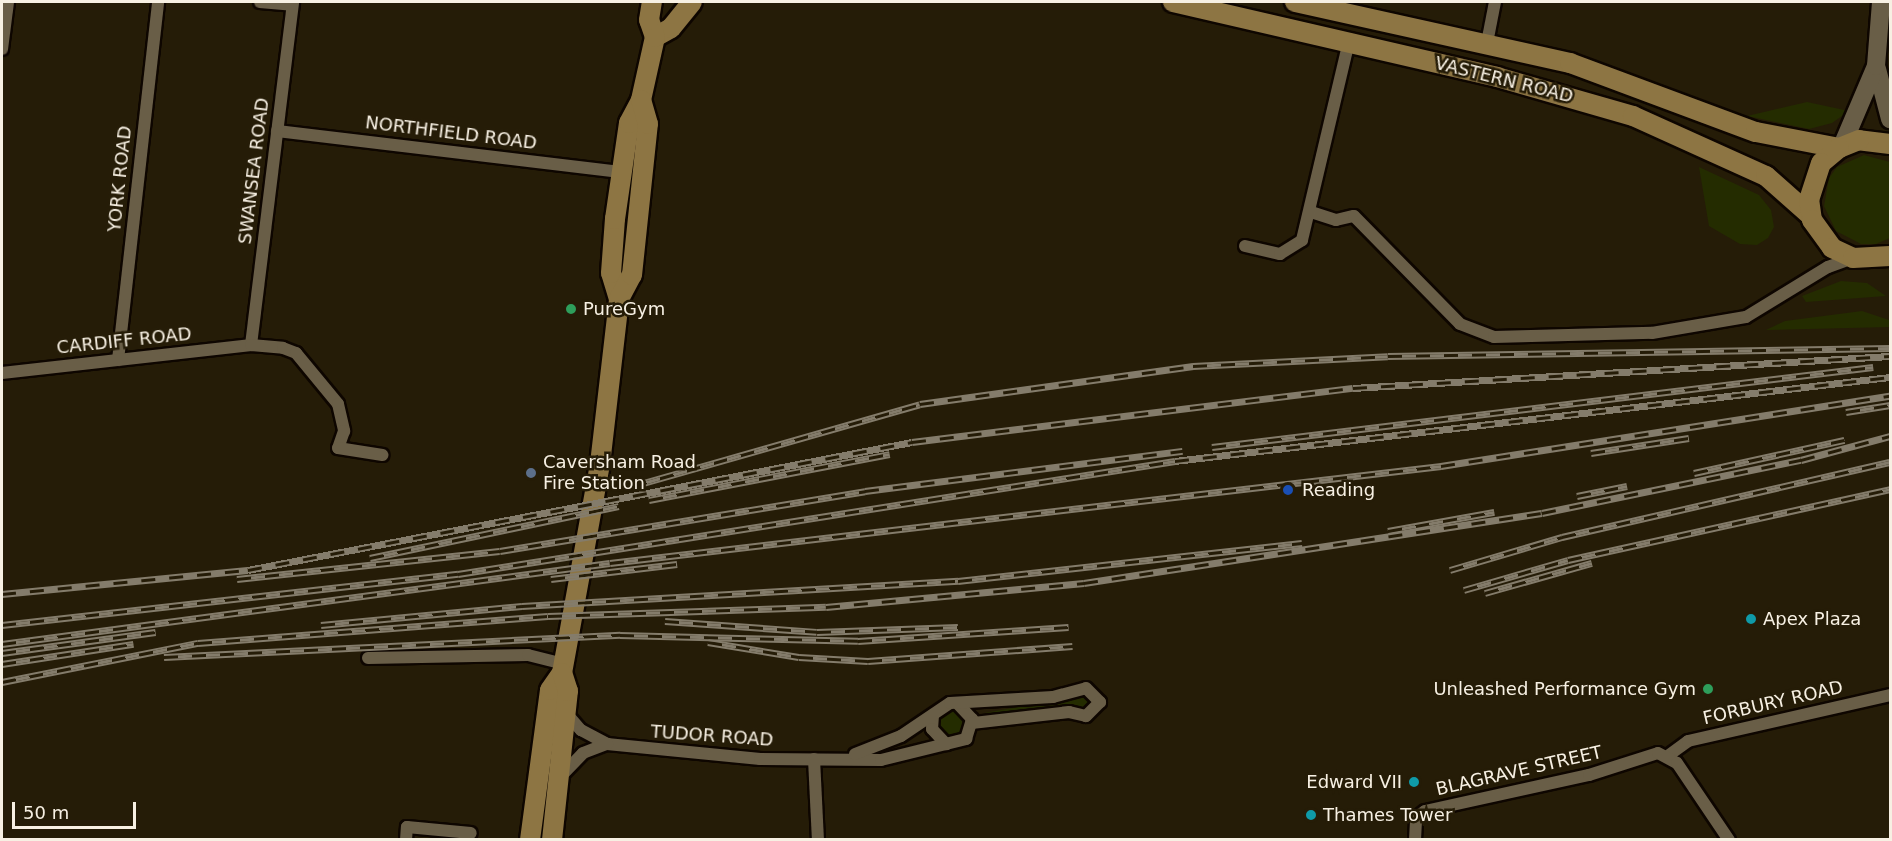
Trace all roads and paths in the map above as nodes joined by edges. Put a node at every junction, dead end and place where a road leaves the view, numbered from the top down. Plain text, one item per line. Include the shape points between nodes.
1 (8, 2) edge
2 (158, 2) edge
3 (260, 2) edge
4 (651, 2) edge
5 (692, 2) edge
6 (1173, 2) edge
7 (1295, 2) edge
8 (1495, 2) edge
9 (1881, 2) edge
10 (293, 3) edge
11 (655, 37) junction
12 (1487, 43) junction
13 (1348, 46) junction
14 (2, 49) edge
15 (1876, 66) junction
16 (641, 100) junction
17 (1890, 119) edge
18 (277, 130) junction
19 (1890, 144) edge
20 (1840, 147) junction
21 (621, 172) junction
22 (1311, 212) junction
23 (1811, 216) junction
24 (1245, 246) dead end
25 (1890, 256) edge
26 (1862, 260) junction
27 (1890, 274) edge
28 (619, 299) junction
29 (251, 345) junction
30 (118, 360) junction
31 (2, 373) edge
32 (382, 455) dead end
33 (368, 658) dead end
34 (563, 669) junction
35 (1890, 695) edge
36 (958, 704) junction
37 (566, 713) junction
38 (933, 715) junction
39 (972, 723) junction
40 (607, 744) junction
41 (946, 744) junction
42 (1669, 755) junction
43 (848, 756) junction
44 (814, 759) junction
45 (560, 777) junction
46 (471, 833) dead end
47 (406, 840) edge
48 (530, 840) edge
49 (552, 840) edge
50 (818, 840) edge
51 (1415, 840) edge
52 (1729, 840) edge

1 - 14 street
2 - 30 street, YORK ROAD
3 - 10 street
4 - 11 main road via 649,20
5 - 11 main road via 671,28
6 - 13 main road, VASTERN ROAD
7 - 12 main road, VASTERN ROAD
8 - 12 street
9 - 15 main road
10 - 18 street, SWANSEA ROAD
11 - 16 main road
12 - 20 main road, VASTERN ROAD via 1638,85 1756,132
13 - 22 street
13 - 23 main road, VASTERN ROAD via 1497,77 1634,116 1766,176
15 - 17 main road
15 - 20 main road
16 - 21 main road via 629,123
16 - 28 main road via 648,124 639,215 632,275
18 - 21 street, NORTHFIELD ROAD
18 - 29 street, SWANSEA ROAD
19 - 20 main road, VASTERN ROAD via 1859,140
20 - 23 main road via 1812,181
21 - 28 main road via 611,273
22 - 24 street via 1302,240 1287,253
22 - 26 street via 1336,220 1354,216 1460,324 1494,338 1652,333 1746,317 1828,267
23 - 26 main road, VASTERN ROAD via 1832,248
25 - 26 main road
26 - 27 main road
28 - 34 main road via 600,464
29 - 30 street, CARDIFF ROAD
29 - 32 street, CARDIFF ROAD via 296,353 330,390 343,414 338,448
30 - 31 street, CARDIFF ROAD
33 - 34 street via 528,655
34 - 37 main road via 568,691
34 - 48 main road via 550,690
35 - 42 street, FORBURY ROAD via 1688,741
36 - 38 street via 943,705
36 - 39 street
36 - 39 street via 1053,697 1086,688 1101,702 1086,716 1069,712
37 - 40 street, TUDOR ROAD via 581,730
37 - 45 main road
38 - 41 street via 934,735
38 - 43 street via 893,740
39 - 41 street via 966,739
40 - 44 street, TUDOR ROAD
40 - 45 street, TUDOR ROAD via 583,753
41 - 43 street via 880,760
42 - 51 street, BLAGRAVE STREET via 1650,753 1589,776 1425,811 1416,818
42 - 52 street
43 - 44 street, TUDOR ROAD
44 - 50 street
45 - 49 main road
46 - 47 street via 407,827

